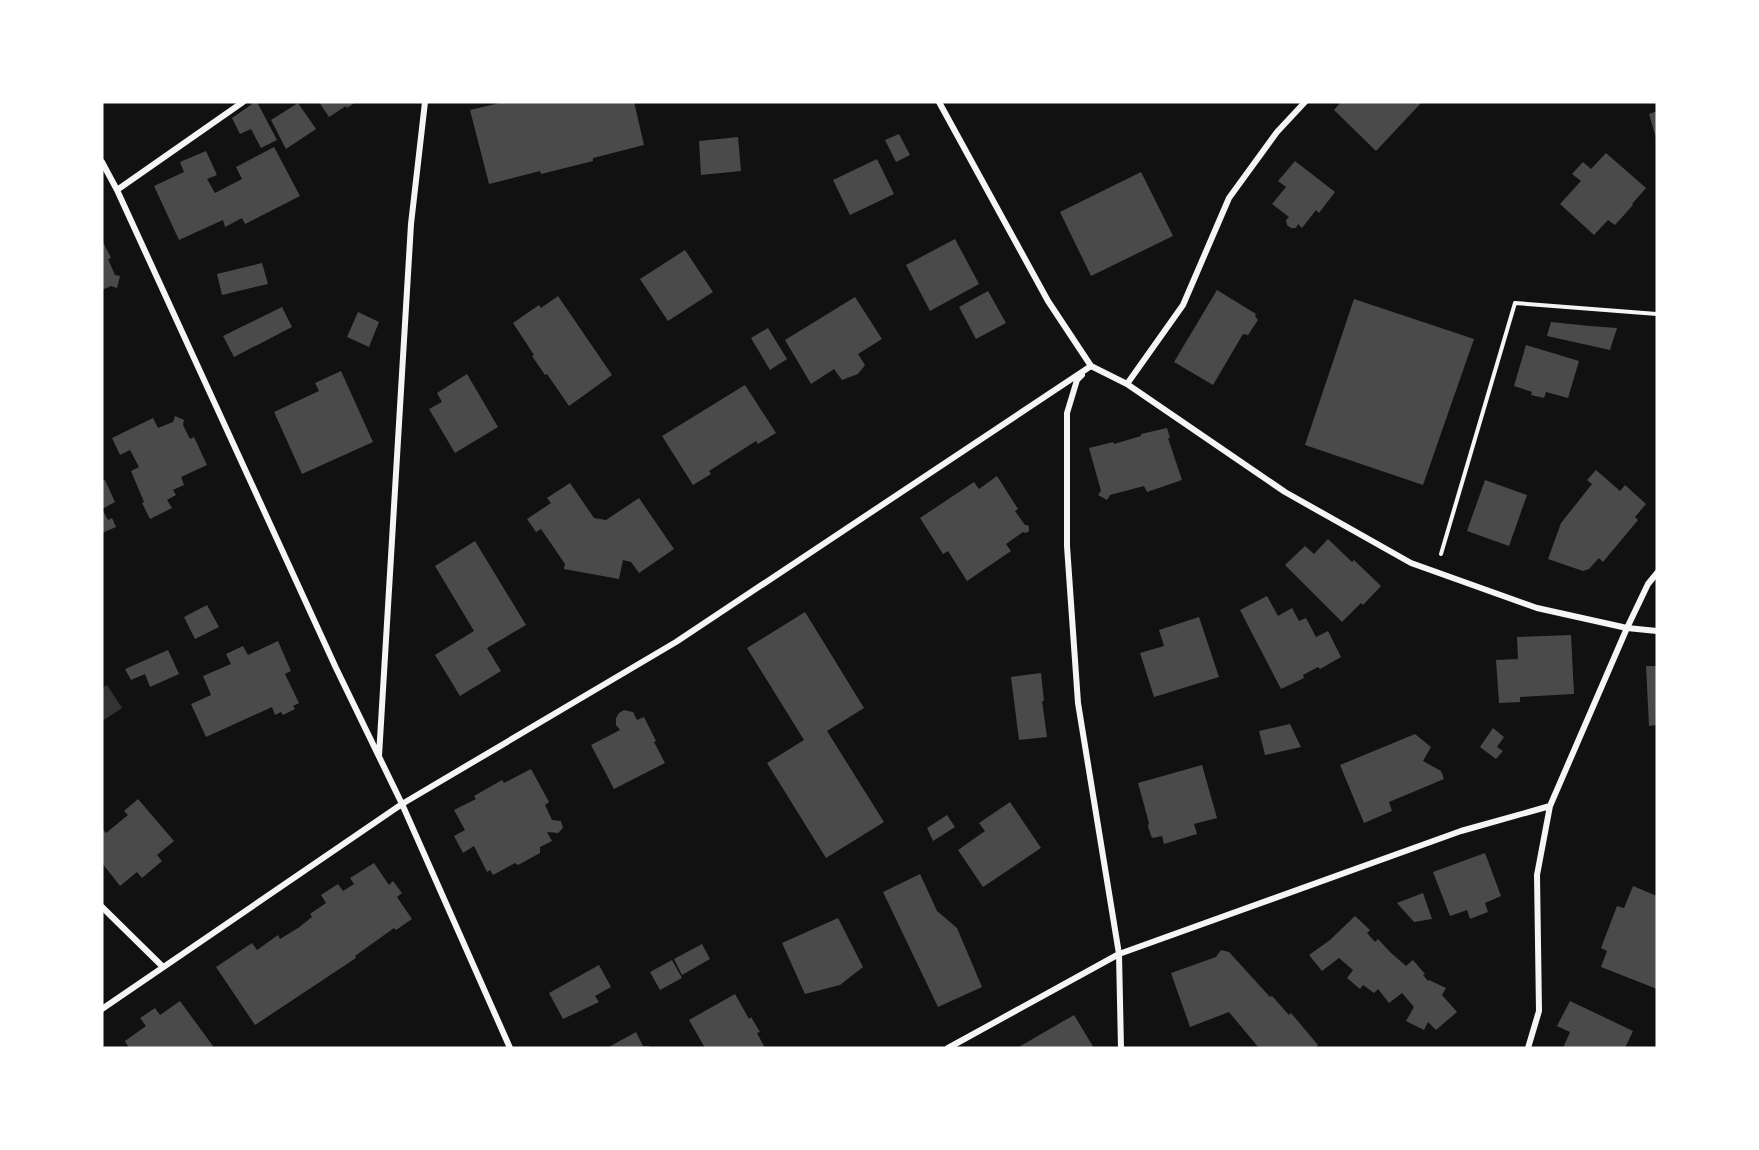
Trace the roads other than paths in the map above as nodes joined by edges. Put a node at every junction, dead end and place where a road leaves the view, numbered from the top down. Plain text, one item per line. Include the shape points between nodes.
1 (243, 102) edge
2 (425, 102) edge
3 (939, 102) edge
4 (1305, 102) edge
5 (102, 162) edge
6 (117, 190) junction
7 (1090, 366) junction
8 (1127, 384) junction
9 (1657, 573) edge
10 (1627, 628) junction
11 (1657, 631) edge
12 (379, 757) junction
13 (402, 804) junction
14 (1550, 807) junction
15 (102, 908) edge
16 (1119, 954) junction
17 (163, 967) junction
18 (102, 1009) edge
19 (510, 1048) edge
20 (948, 1048) edge
21 (1120, 1048) edge
22 (1528, 1048) edge

1 - 6 street
2 - 12 street via 411,224
3 - 7 street via 1048,301
4 - 8 street via 1277,132 1229,198 1183,305
5 - 6 street
6 - 12 street
7 - 8 street
7 - 13 street via 676,642
7 - 16 street via 1077,380 1067,413 1067,546 1078,703
8 - 10 street via 1284,492 1411,564 1537,608
9 - 10 street
10 - 11 street
10 - 14 street
12 - 13 street
13 - 17 street
13 - 19 street
14 - 16 street via 1461,831
14 - 22 street via 1537,875 1539,1011
15 - 17 street
16 - 20 street
16 - 21 street
17 - 18 street

